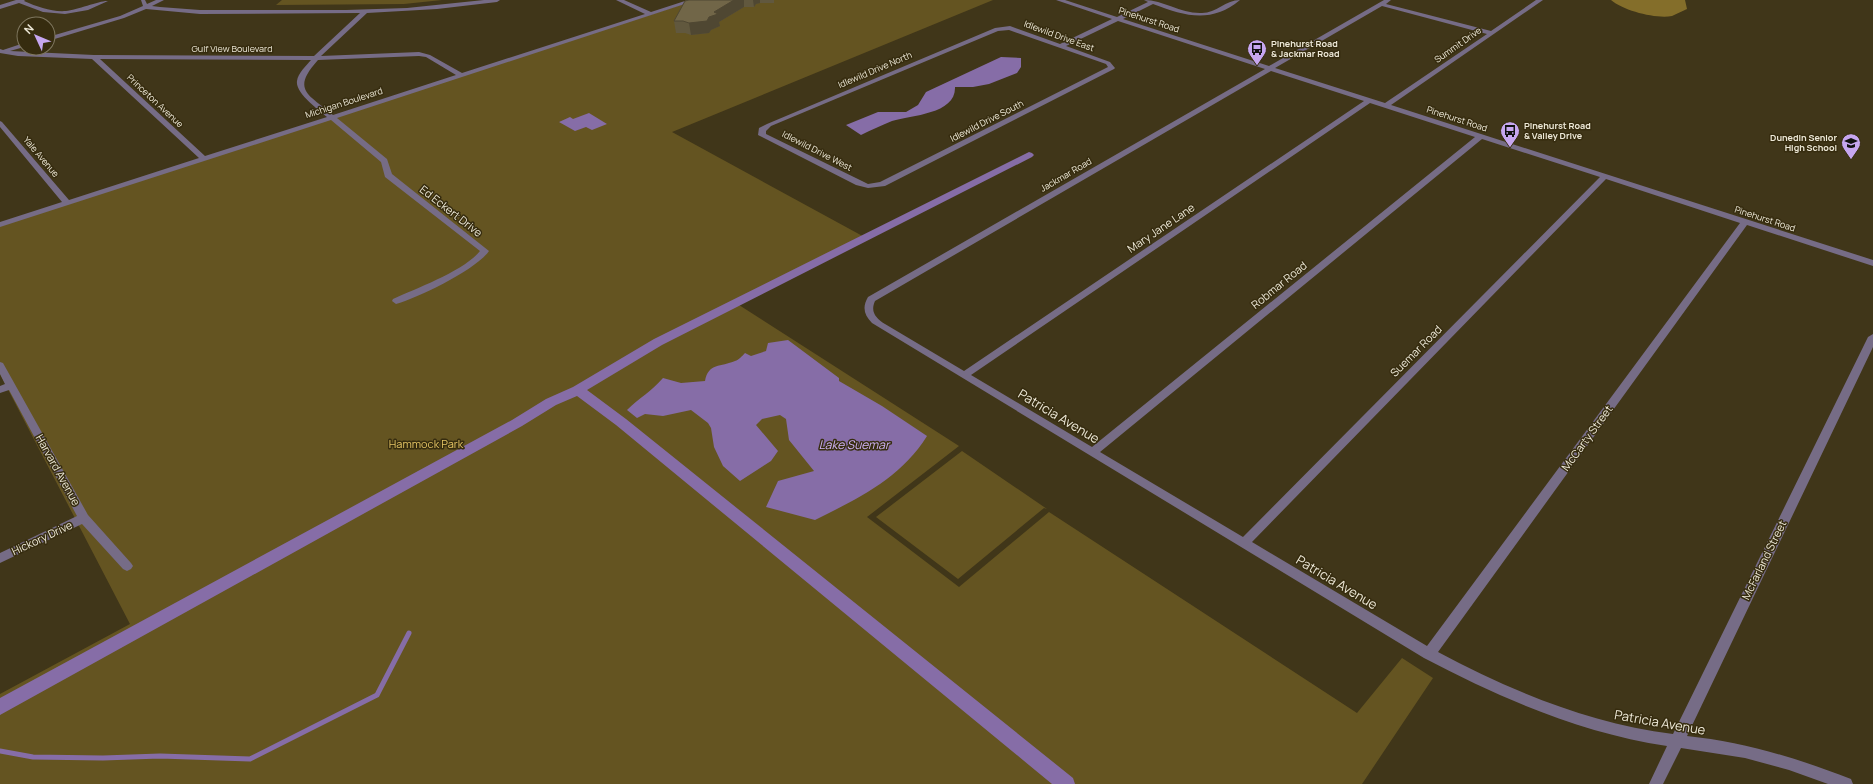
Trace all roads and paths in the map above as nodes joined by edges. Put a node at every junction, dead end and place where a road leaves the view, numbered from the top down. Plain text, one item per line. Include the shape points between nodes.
1 (143, 0) edge
2 (161, 0) edge
3 (497, 0) edge
4 (619, 0) edge
5 (694, 0) edge
6 (1058, 0) edge
7 (1237, 0) edge
8 (1388, 0) edge
9 (1540, 0) edge
10 (20, 1) edge
11 (105, 1) edge
12 (1150, 1) edge
13 (1381, 4) junction
14 (0, 7) edge
15 (146, 7) junction
16 (366, 11) junction
17 (650, 14) junction
18 (1116, 19) junction
19 (997, 29) joint
20 (56, 31) edge
21 (1492, 33) junction
22 (56, 37) edge
23 (16, 43) edge
24 (1060, 46) junction
25 (16, 47) edge
26 (0, 50) edge
27 (94, 57) junction
28 (316, 58) junction
29 (1112, 68) joint
30 (1271, 68) junction
31 (460, 75) junction
32 (1370, 100) junction
33 (1387, 106) junction
34 (331, 117) junction
35 (0, 123) edge
36 (762, 130) joint
37 (1481, 136) junction
38 (204, 158) junction
39 (1605, 176) junction
40 (868, 186) joint
41 (67, 203) junction
42 (1745, 222) junction
43 (0, 225) edge
44 (1873, 263) edge
45 (870, 299) joint
46 (396, 301) dead end
47 (1873, 337) edge
48 (0, 366) edge
49 (964, 375) junction
50 (12, 386) junction
51 (0, 390) edge
52 (1093, 452) junction
53 (84, 518) junction
54 (1244, 543) junction
55 (0, 558) edge
56 (127, 566) dead end
57 (1428, 654) junction
58 (1676, 739) junction
59 (1656, 784) edge
60 (1846, 784) edge

1 - 15 street
1 - 20 street via 102,17
2 - 15 street
3 - 16 street via 433,8
4 - 17 street
5 - 17 street, Michigan Boulevard
6 - 18 street, Pinehurst Road
7 - 12 street via 1203,14 1188,13
8 - 13 street, Jackmar Road
9 - 21 street, Summit Drive
10 - 11 street via 48,12 83,9
10 - 14 street
12 - 18 street
13 - 21 street
13 - 30 street, Jackmar Road
15 - 16 street via 172,11
15 - 22 street
16 - 28 street
17 - 31 street, Michigan Boulevard
18 - 24 street
18 - 30 street, Pinehurst Road
19 - 24 street, Idlewild Drive East via 1010,28
19 - 36 street, Idlewild Drive North
21 - 33 street, Summit Drive
23 - 26 street
24 - 29 street, Idlewild Drive East via 1108,63
25 - 26 street
26 - 27 street, Gulf View Boulevard via 18,54
27 - 28 street, Gulf View Boulevard
27 - 38 street, Princeton Avenue
28 - 31 street, Gulf View Boulevard via 419,54 428,56
28 - 34 street via 300,81 302,89
29 - 40 street, Idlewild Drive South via 882,184
30 - 32 street, Pinehurst Road
30 - 45 street, Jackmar Road
31 - 34 street, Michigan Boulevard
32 - 33 street, Pinehurst Road
32 - 49 street, Mary Jane Lane
33 - 37 street, Pinehurst Road
34 - 38 street, Michigan Boulevard
34 - 46 street, Ed Eckert Drive via 384,161 388,175 485,251 483,256 469,266
35 - 41 street, Yale Avenue
36 - 40 street, Idlewild Drive West via 762,135
37 - 39 street, Pinehurst Road
37 - 52 street, Robmar Road
38 - 41 street, Michigan Boulevard
39 - 42 street, Pinehurst Road
39 - 54 street, Suemar Road
41 - 43 street, Michigan Boulevard
42 - 44 street, Pinehurst Road
42 - 57 street, McCarty Street
45 - 49 street, Patricia Avenue via 868,312 877,323
47 - 58 street, McFarland Street
48 - 50 street, Harvard Avenue
49 - 52 street, Patricia Avenue
50 - 51 street
50 - 53 street, Harvard Avenue
52 - 54 street, Patricia Avenue
53 - 55 street, Hickory Drive
53 - 56 street, Harvard Avenue
54 - 57 street, Patricia Avenue
57 - 58 street, Patricia Avenue via 1480,681 1551,710 1633,734
58 - 59 street, McFarland Street
58 - 60 street, Patricia Avenue via 1731,748

